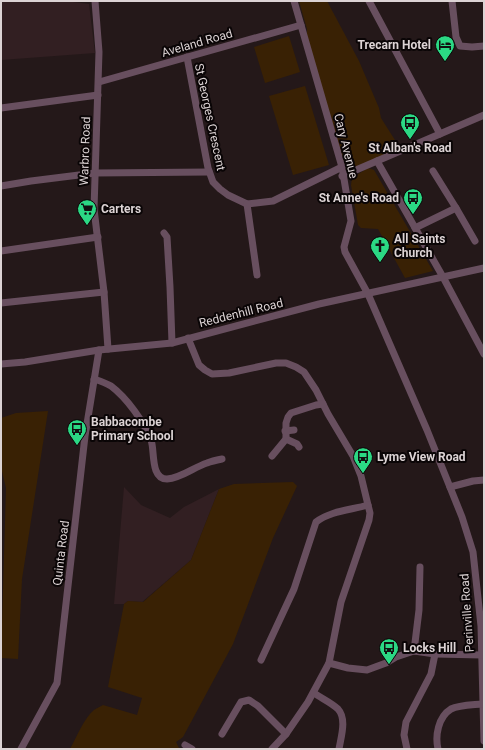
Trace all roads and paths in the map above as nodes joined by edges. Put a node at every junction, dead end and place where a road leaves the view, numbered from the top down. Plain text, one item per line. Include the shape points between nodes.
1 (95, 1) edge
2 (294, 1) edge
3 (369, 1) edge
4 (452, 1) edge
5 (300, 25) junction
6 (484, 46) edge
7 (187, 57) junction
8 (99, 82) junction
9 (98, 95) junction
10 (1, 108) edge
11 (484, 115) edge
12 (440, 134) junction
13 (377, 161) junction
14 (342, 167) junction
15 (433, 171) dead end
16 (209, 172) junction
17 (95, 173) junction
18 (342, 176) junction
19 (1, 186) edge
20 (247, 204) junction
21 (456, 208) junction
22 (415, 228) junction
23 (164, 233) dead end
24 (98, 237) junction
25 (475, 242) dead end
26 (1, 251) edge
27 (484, 268) edge
28 (257, 275) dead end
29 (443, 277) junction
30 (104, 292) junction
31 (368, 294) junction
32 (1, 303) edge
33 (188, 338) junction
34 (172, 343) junction
35 (108, 349) junction
36 (99, 350) junction
37 (484, 354) edge
38 (1, 364) edge
39 (94, 379) junction
40 (323, 404) junction
41 (294, 430) dead end
42 (286, 431) junction
43 (286, 439) junction
44 (299, 447) dead end
45 (272, 456) dead end
46 (222, 459) dead end
47 (484, 480) edge
48 (450, 487) junction
49 (368, 505) junction
50 (420, 567) dead end
51 (414, 651) junction
52 (435, 654) junction
53 (482, 655) junction
54 (261, 660) dead end
55 (329, 663) junction
56 (314, 693) junction
57 (482, 704) junction
58 (222, 734) dead end
59 (286, 734) junction
60 (484, 741) edge
61 (21, 749) edge
62 (272, 749) edge
63 (339, 749) edge
64 (407, 749) edge
65 (438, 749) edge

1 - 8 street, Warbro Road
2 - 5 street, Cary Avenue
3 - 12 street
4 - 6 street via 456,37 460,46
5 - 7 street, Aveland Road
5 - 14 street, Cary Avenue
7 - 8 street, Aveland Road
7 - 16 street, St Georges Crescent
8 - 9 street, Warbro Road
9 - 10 street
9 - 17 street, Warbro Road
11 - 12 street
12 - 13 street
13 - 18 street
13 - 22 street
14 - 18 street, Cary Avenue
14 - 20 street via 273,201
15 - 21 street
16 - 17 street
16 - 20 street, St Georges Crescent via 213,182 228,195
17 - 19 street
17 - 24 street, Warbro Road via 94,209
18 - 31 street, Cary Avenue via 351,221 344,246 345,252
20 - 28 street
21 - 22 street
21 - 25 street
22 - 29 street
23 - 34 street via 167,237
24 - 26 street
24 - 30 street, Warbro Road
27 - 29 street, Reddenhill Road
29 - 31 street, Reddenhill Road
29 - 37 street
30 - 32 street
30 - 35 street, Warbro Road
31 - 33 street, Reddenhill Road
31 - 48 street, Perinville Road
33 - 34 street, Reddenhill Road
33 - 40 street via 199,365 212,374 286,363 304,372
34 - 35 street, Reddenhill Road
35 - 36 street, Reddenhill Road
36 - 38 street, Reddenhill Road
36 - 39 street, Quinta Road
39 - 46 street via 110,386 135,411 152,442 155,469 162,477 175,477
39 - 61 street, Quinta Road via 85,436 57,683
40 - 42 street via 291,413
40 - 49 street via 354,456
41 - 42 street
42 - 43 street
43 - 44 street
43 - 45 street
47 - 48 street
48 - 53 street, Perinville Road via 473,552
49 - 54 street via 332,513 316,522 294,589
49 - 55 street via 369,520 341,602
50 - 51 street via 419,610
51 - 52 street
51 - 55 street via 367,670
52 - 53 street
52 - 64 street via 431,674 406,722 404,735
53 - 57 street, Perinville Road
55 - 56 street
56 - 59 street
56 - 63 street via 338,708 340,712 343,719
57 - 60 street, Perinville Road
57 - 65 street via 451,709 443,717 438,727
58 - 59 street via 241,702 249,700
59 - 62 street

